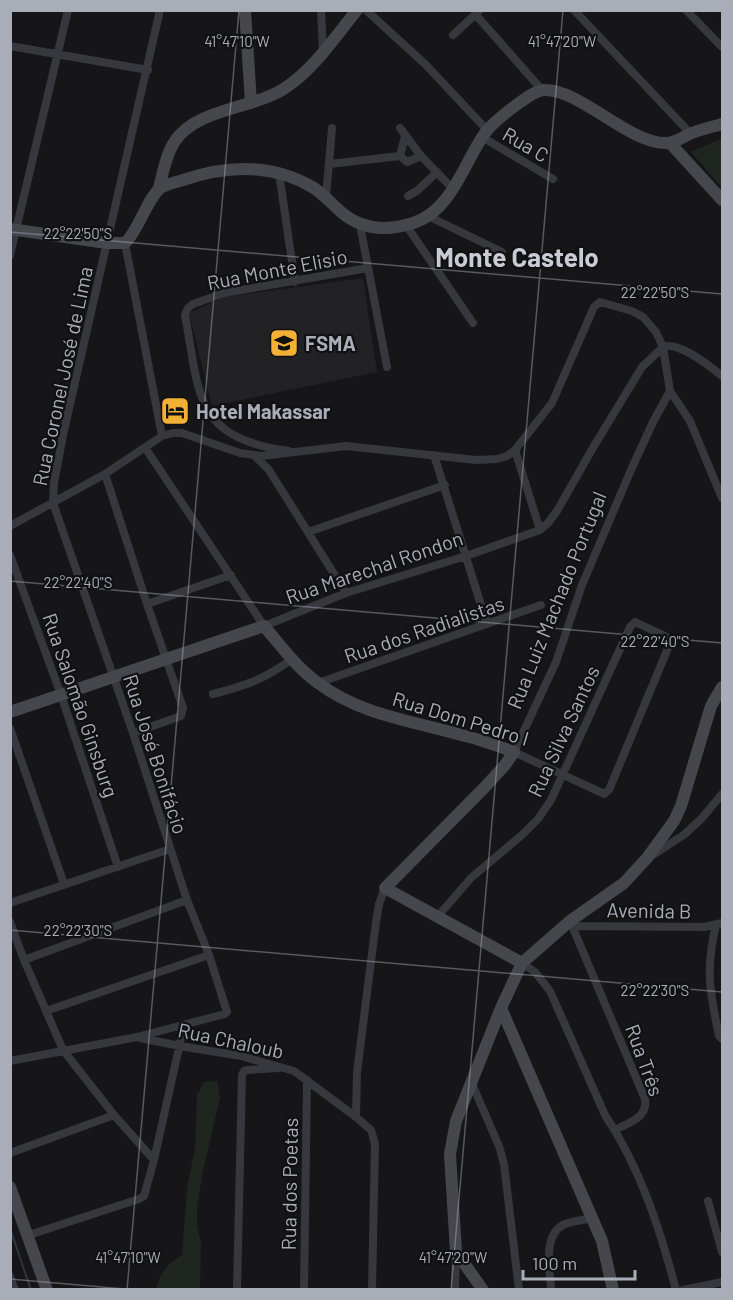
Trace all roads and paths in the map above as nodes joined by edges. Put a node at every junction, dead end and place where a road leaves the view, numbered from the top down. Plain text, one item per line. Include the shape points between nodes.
1 (68, 10) edge
2 (160, 10) edge
3 (245, 10) edge
4 (321, 10) edge
5 (357, 10) edge
6 (366, 10) edge
7 (574, 10) edge
8 (686, 10) edge
9 (478, 13) edge
10 (453, 35) dead end
11 (10, 46) edge
12 (723, 47) edge
13 (323, 52) junction
14 (58, 53) junction
15 (148, 70) junction
16 (542, 90) junction
17 (251, 103) junction
18 (723, 124) edge
19 (332, 128) dead end
20 (485, 134) junction
21 (690, 134) junction
22 (670, 143) junction
23 (400, 156) junction
24 (421, 156) junction
25 (329, 164) junction
26 (437, 172) junction
27 (279, 173) junction
28 (554, 179) dead end
29 (159, 188) junction
30 (453, 189) junction
31 (408, 196) dead end
32 (326, 197) junction
33 (723, 200) edge
34 (428, 216) junction
35 (360, 225) junction
36 (406, 225) junction
37 (13, 230) edge
38 (107, 243) junction
39 (124, 243) junction
40 (502, 252) dead end
41 (10, 255) edge
42 (368, 268) junction
43 (295, 282) junction
44 (473, 323) dead end
45 (663, 347) junction
46 (387, 367) dead end
47 (723, 376) edge
48 (670, 391) junction
49 (162, 436) junction
50 (146, 449) junction
51 (515, 450) junction
52 (299, 453) junction
53 (434, 455) junction
54 (255, 456) junction
55 (105, 474) junction
56 (445, 485) junction
57 (723, 498) edge
58 (53, 503) junction
59 (10, 526) edge
60 (540, 530) junction
61 (308, 532) junction
62 (10, 555) edge
63 (466, 556) junction
64 (231, 574) junction
65 (346, 593) junction
66 (147, 604) junction
67 (541, 605) dead end
68 (487, 624) junction
69 (264, 626) junction
70 (292, 659) junction
71 (166, 660) junction
72 (114, 678) junction
73 (318, 683) junction
74 (723, 687) edge
75 (213, 694) dead end
76 (61, 695) junction
77 (10, 712) edge
78 (10, 728) edge
79 (133, 733) junction
80 (514, 752) junction
81 (564, 774) junction
82 (600, 792) joint
83 (723, 794) edge
84 (170, 849) junction
85 (647, 858) junction
86 (118, 867) junction
87 (64, 884) junction
88 (385, 888) junction
89 (187, 900) junction
90 (10, 903) edge
91 (438, 916) junction
92 (10, 922) edge
93 (572, 924) junction
94 (719, 924) edge
95 (209, 955) junction
96 (24, 960) junction
97 (522, 963) junction
98 (501, 1008) junction
99 (46, 1011) junction
100 (184, 1025) junction
101 (137, 1037) junction
102 (723, 1039) edge
103 (180, 1046) junction
104 (63, 1050) junction
105 (10, 1061) edge
106 (284, 1068) junction
107 (307, 1080) junction
108 (472, 1084) junction
109 (114, 1115) junction
110 (356, 1117) junction
111 (615, 1130) junction
112 (10, 1153) edge
113 (154, 1160) junction
114 (10, 1187) edge
115 (708, 1201) dead end
116 (592, 1218) junction
117 (26, 1236) junction
118 (456, 1252) junction
119 (723, 1252) edge
120 (10, 1276) edge
121 (723, 1282) edge
122 (15, 1290) edge
123 (46, 1290) edge
124 (237, 1290) edge
125 (304, 1290) edge
126 (372, 1290) edge
127 (454, 1290) edge
128 (483, 1290) edge
129 (519, 1290) edge
130 (551, 1290) edge
131 (613, 1290) edge
132 (676, 1290) edge
133 (683, 1290) edge

1 - 14 street
2 - 15 street, Rua Coronel José de Lima
3 - 17 main road
4 - 13 street
5 - 13 main road
6 - 20 street, Rua C via 426,65
7 - 21 street
8 - 12 street
9 - 10 street
9 - 16 street
11 - 14 street
13 - 17 main road via 295,81
14 - 15 street
14 - 37 street
15 - 38 street, Rua Coronel José de Lima
16 - 20 main road via 509,110
16 - 22 main road via 569,97 650,140
17 - 29 main road via 201,120 182,133 173,143
18 - 21 main road
19 - 25 street
20 - 28 street, Rua C
20 - 30 main road
21 - 22 main road
22 - 33 main road
23 - 24 street via 407,162
23 - 24 street via 402,132
23 - 25 street
24 - 26 street
25 - 32 street
26 - 30 street
26 - 31 street
27 - 29 main road via 234,168
27 - 32 main road
27 - 43 street
29 - 39 main road
30 - 34 main road
32 - 35 main road
34 - 36 main road
34 - 40 street
35 - 36 main road
35 - 42 street
36 - 44 street
37 - 38 main road
37 - 41 street
38 - 39 main road
38 - 58 street, Rua Coronel José de Lima via 63,435
39 - 49 street
42 - 43 street, Rua Monte Elisio
42 - 46 street
43 - 52 street, Rua Monte Elisio via 224,293 193,304 185,315 199,394 218,424 241,439
45 - 47 street via 682,350
45 - 48 street
45 - 51 street via 643,317 600,302 594,307 552,403
45 - 60 street, Rua Marechal Rondon via 642,367 558,511
48 - 57 street via 690,421
48 - 80 street, Rua Luiz Machado Portugal via 631,470 582,585 556,662
49 - 50 street
49 - 54 street via 182,433
50 - 55 street
50 - 64 street
51 - 53 street via 487,460
51 - 60 street
52 - 53 street via 346,447
52 - 54 street
53 - 56 street
54 - 61 street via 269,470
55 - 58 street
55 - 66 street
56 - 61 street
56 - 63 street
58 - 59 street
58 - 72 street, Rua José Bonifácio
60 - 63 street, Rua Marechal Rondon
61 - 65 street
62 - 76 street, Rua Salomão Ginsburg
63 - 65 street, Rua Marechal Rondon
63 - 68 street
64 - 66 street
64 - 69 street
65 - 69 street, Rua Marechal Rondon
66 - 71 street
67 - 68 street, Rua dos Radialistas
68 - 73 street, Rua dos Radialistas
69 - 70 main road, Rua Dom Pedro I
69 - 71 main road, Rua Marechal Rondon
70 - 73 main road, Rua Dom Pedro I
70 - 75 street via 260,680
71 - 72 main road, Rua Marechal Rondon
71 - 79 street via 183,712
72 - 76 main road, Rua Marechal Rondon
72 - 79 street, Rua José Bonifácio
73 - 80 main road, Rua Dom Pedro I via 368,711
74 - 85 main road via 711,706 681,806
76 - 77 main road, Rua Marechal Rondon
76 - 86 street, Rua Salomão Ginsburg
78 - 87 street
79 - 84 street, Rua José Bonifácio
80 - 81 street, Rua Dom Pedro I
80 - 88 main road, Rua Luiz Machado Portugal via 484,788
81 - 82 street, Rua Dom Pedro I
81 - 82 street, Rua Silva Santos via 630,627 639,623 671,641 609,790
81 - 91 street, Rua Silva Santos via 538,819 471,878
83 - 85 street via 686,834
84 - 86 street
84 - 89 street, Rua José Bonifácio
85 - 93 main road via 624,883
86 - 87 street
87 - 90 street
88 - 91 main road
88 - 110 street via 376,922 357,1072
89 - 95 street, Rua José Bonifácio
89 - 96 street
91 - 97 main road
92 - 96 street
93 - 94 street, Avenida B
93 - 97 main road
93 - 111 street, Rua Três via 645,1099 644,1112
94 - 102 street via 711,950 709,986 719,1036
95 - 99 street
95 - 100 street, Rua José Bonifácio via 228,1009 225,1014
96 - 99 street
97 - 98 main road
97 - 111 street via 550,991 604,1115
98 - 108 main road
98 - 116 main road
99 - 104 street
100 - 101 street
100 - 103 street
101 - 103 street, Rua Chaloub
101 - 104 street
103 - 106 street, Rua Chaloub
103 - 113 street
104 - 105 street
104 - 109 street
106 - 107 street, Rua Chaloub
106 - 124 street via 248,1070 242,1075
107 - 110 street, Rua Chaloub
107 - 125 street, Rua dos Poetas
108 - 118 main road via 456,1121 450,1154
108 - 129 street via 504,1164
109 - 112 street
109 - 113 street
110 - 126 street, Rua Chaloub via 371,1130 375,1144
111 - 132 street via 656,1220
113 - 117 street via 146,1191 139,1199
114 - 117 main road
115 - 119 street
116 - 130 street via 564,1224 556,1230 549,1257
116 - 131 main road
117 - 123 main road
118 - 127 street
118 - 128 main road
120 - 122 street
121 - 133 street

